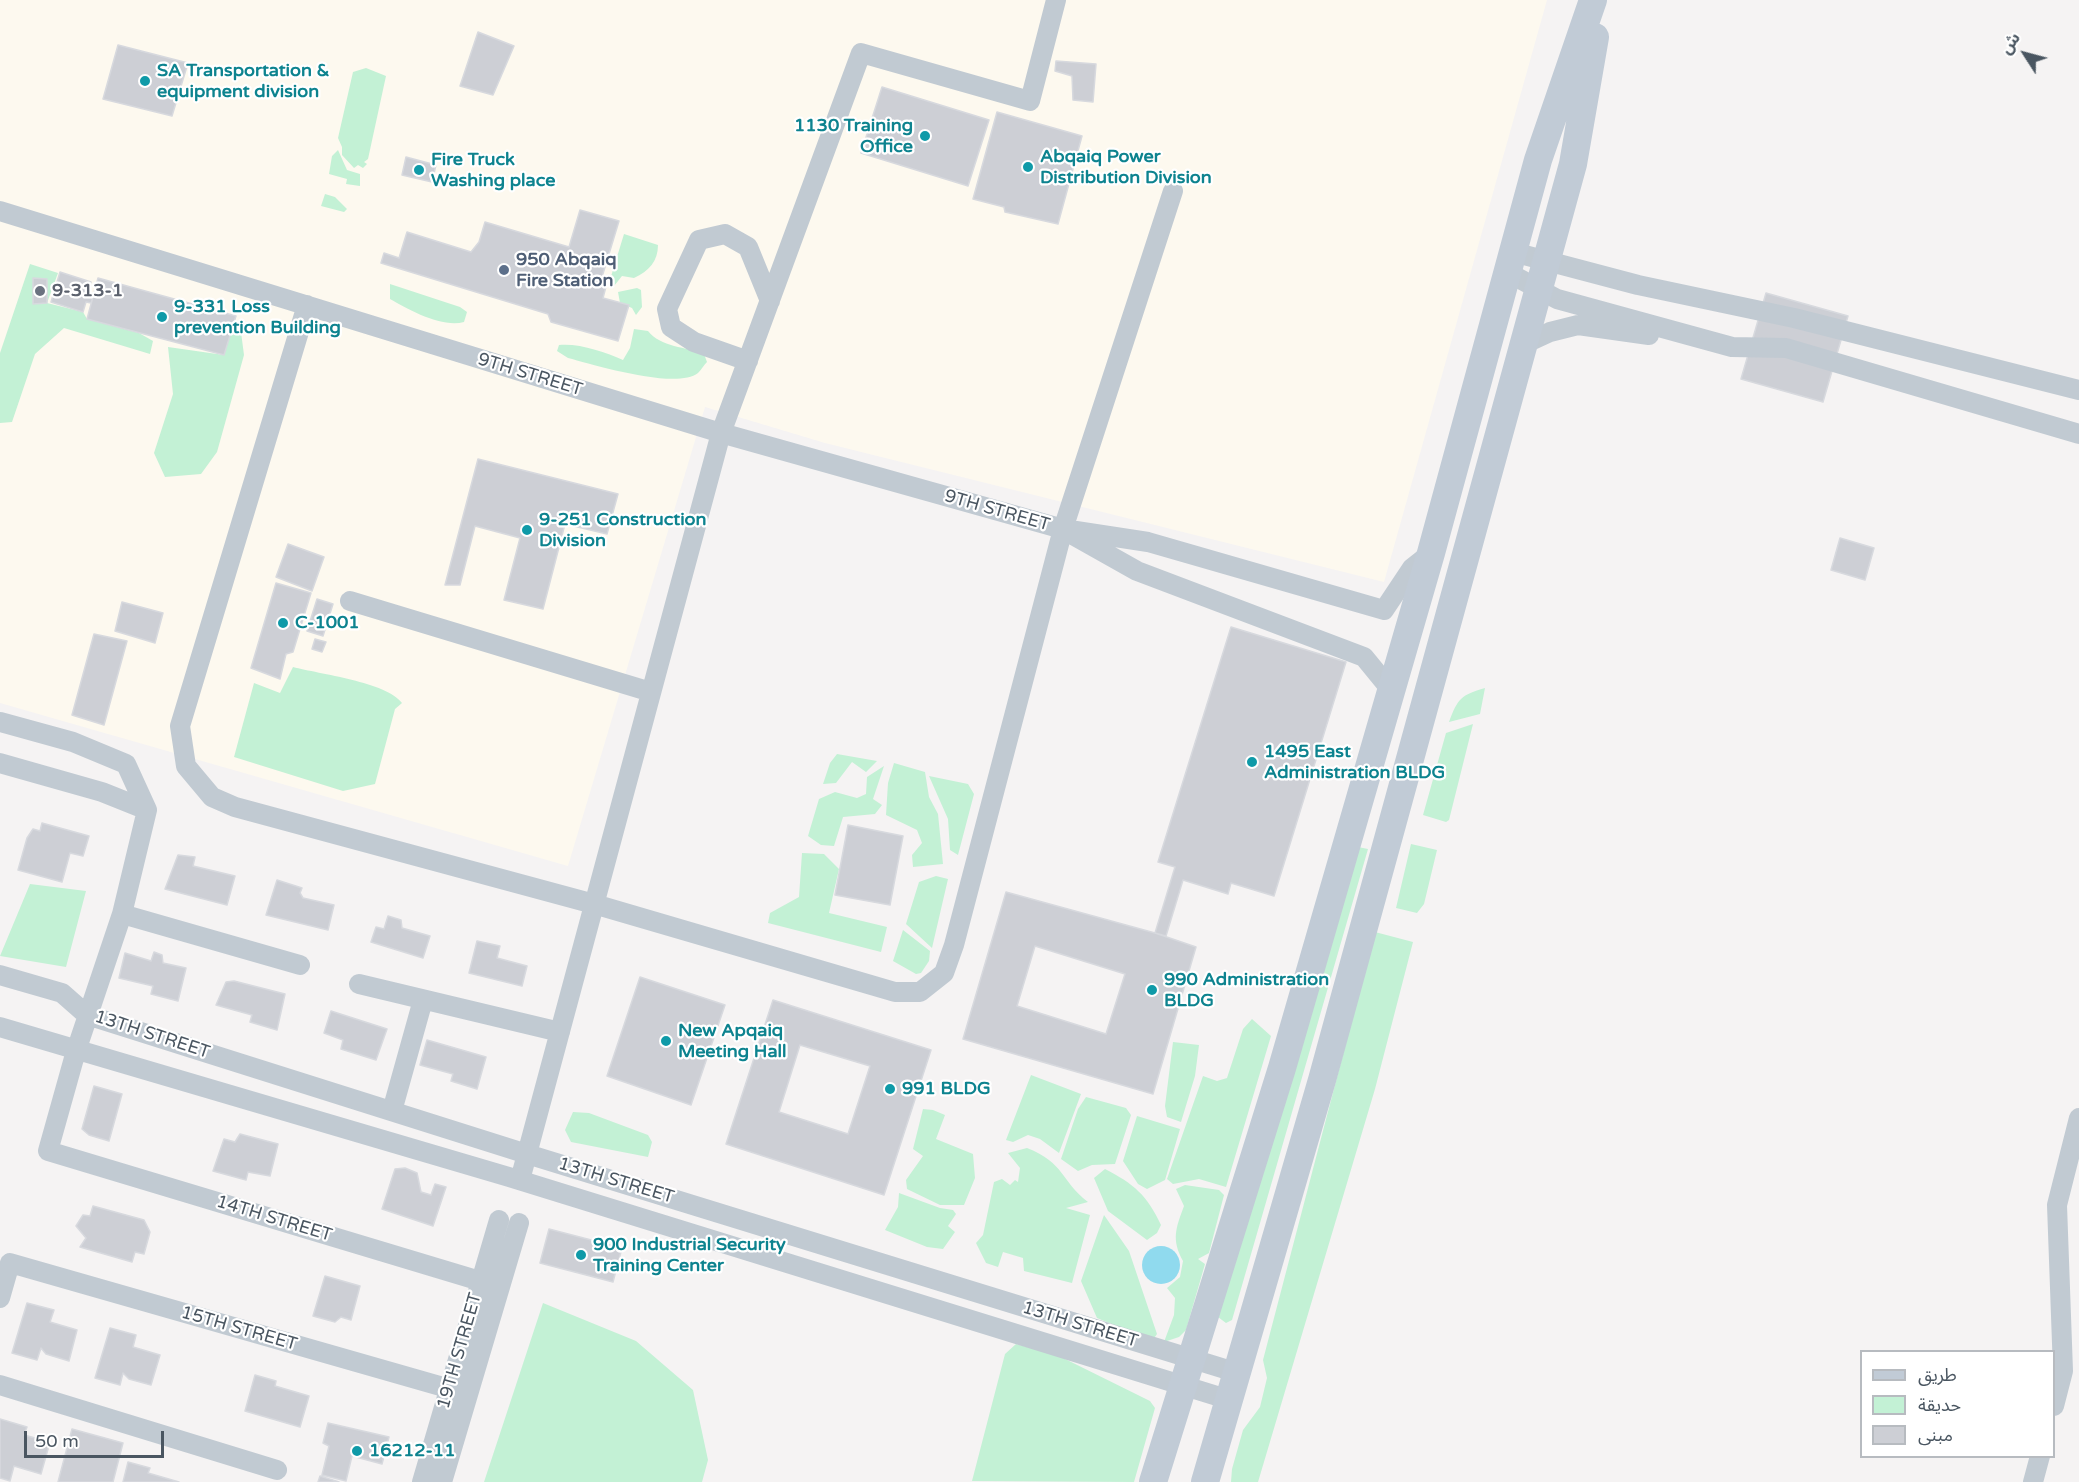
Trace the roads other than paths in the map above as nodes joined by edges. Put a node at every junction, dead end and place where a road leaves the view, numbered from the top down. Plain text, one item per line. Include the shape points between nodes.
1 (1056, 0) edge
2 (1593, 0) edge
3 (1601, 0) edge
4 (1173, 191) dead end
5 (0, 211) edge
6 (1546, 261) junction
7 (1510, 262) junction
8 (1539, 289) junction
9 (770, 301) junction
10 (307, 305) junction
11 (1524, 344) junction
12 (1732, 347) junction
13 (748, 362) junction
14 (2079, 390) edge
15 (721, 433) junction
16 (2079, 434) edge
17 (1063, 529) junction
18 (1431, 553) junction
19 (350, 601) dead end
20 (1391, 690) junction
21 (651, 692) junction
22 (0, 722) edge
23 (0, 763) edge
24 (147, 810) junction
25 (594, 904) junction
26 (122, 914) junction
27 (300, 965) dead end
28 (0, 975) edge
29 (359, 984) dead end
30 (423, 1000) junction
31 (87, 1014) junction
32 (0, 1027) edge
33 (560, 1032) junction
34 (76, 1051) junction
35 (392, 1111) junction
36 (2079, 1118) edge
37 (527, 1154) junction
38 (520, 1180) junction
39 (499, 1220) dead end
40 (519, 1223) dead end
41 (480, 1281) junction
42 (500, 1287) junction
43 (0, 1298) edge
44 (1191, 1359) junction
45 (1238, 1373) junction
46 (0, 1385) edge
47 (1182, 1386) junction
48 (458, 1392) junction
49 (1230, 1400) junction
50 (2055, 1402) edge
51 (2039, 1458) edge
52 (277, 1470) dead end
53 (422, 1482) edge
54 (442, 1482) edge
55 (1153, 1482) edge
56 (1205, 1482) edge
57 (2033, 1482) edge

1 - 9 street via 1030,100 861,52
2 - 7 street via 1538,160
3 - 6 street via 1573,164
4 - 17 street
5 - 10 street, 9TH STREET
6 - 7 street
6 - 8 street
6 - 14 street
7 - 8 street
7 - 18 street
8 - 11 street
8 - 12 street via 1557,299
9 - 13 street
9 - 13 street via 747,247 725,234 699,240 667,309 671,327 694,342
10 - 15 street, 9TH STREET
10 - 25 street via 180,726 186,766 212,797 235,807
11 - 12 street via 1578,325
11 - 45 street
12 - 16 street via 1786,348
13 - 15 street
15 - 17 street, 9TH STREET
15 - 21 street
17 - 18 street via 1148,542 1384,610 1412,568
17 - 20 street via 1137,571 1364,657
17 - 25 street via 954,945 944,973 921,992 896,992
18 - 20 street
19 - 21 street
20 - 44 street via 1282,1068
21 - 25 street
22 - 24 street via 73,742 126,764
23 - 24 street via 102,792
24 - 26 street
25 - 33 street
26 - 27 street
26 - 31 street
28 - 31 street, 13TH STREET via 62,993
29 - 30 street
30 - 33 street
30 - 35 street
31 - 34 street
31 - 35 street, 13TH STREET
32 - 34 street, 13TH STREET
33 - 37 street
34 - 38 street, 13TH STREET
34 - 41 street, 14TH STREET via 48,1151
35 - 37 street, 13TH STREET
36 - 50 street via 2057,1204 2063,1371
37 - 38 street
37 - 44 street, 13TH STREET
38 - 47 street, 13TH STREET
39 - 41 street, 19TH STREET
40 - 42 street, 19TH STREET
41 - 42 street, 14TH STREET
41 - 48 street, 19TH STREET
42 - 48 street, 19TH STREET
43 - 48 street, 15TH STREET via 10,1263
44 - 45 street, 13TH STREET
44 - 47 street
45 - 49 street
46 - 52 street
47 - 49 street, 13TH STREET
47 - 55 street
48 - 53 street, 19TH STREET
48 - 54 street, 19TH STREET
49 - 56 street
51 - 57 street

